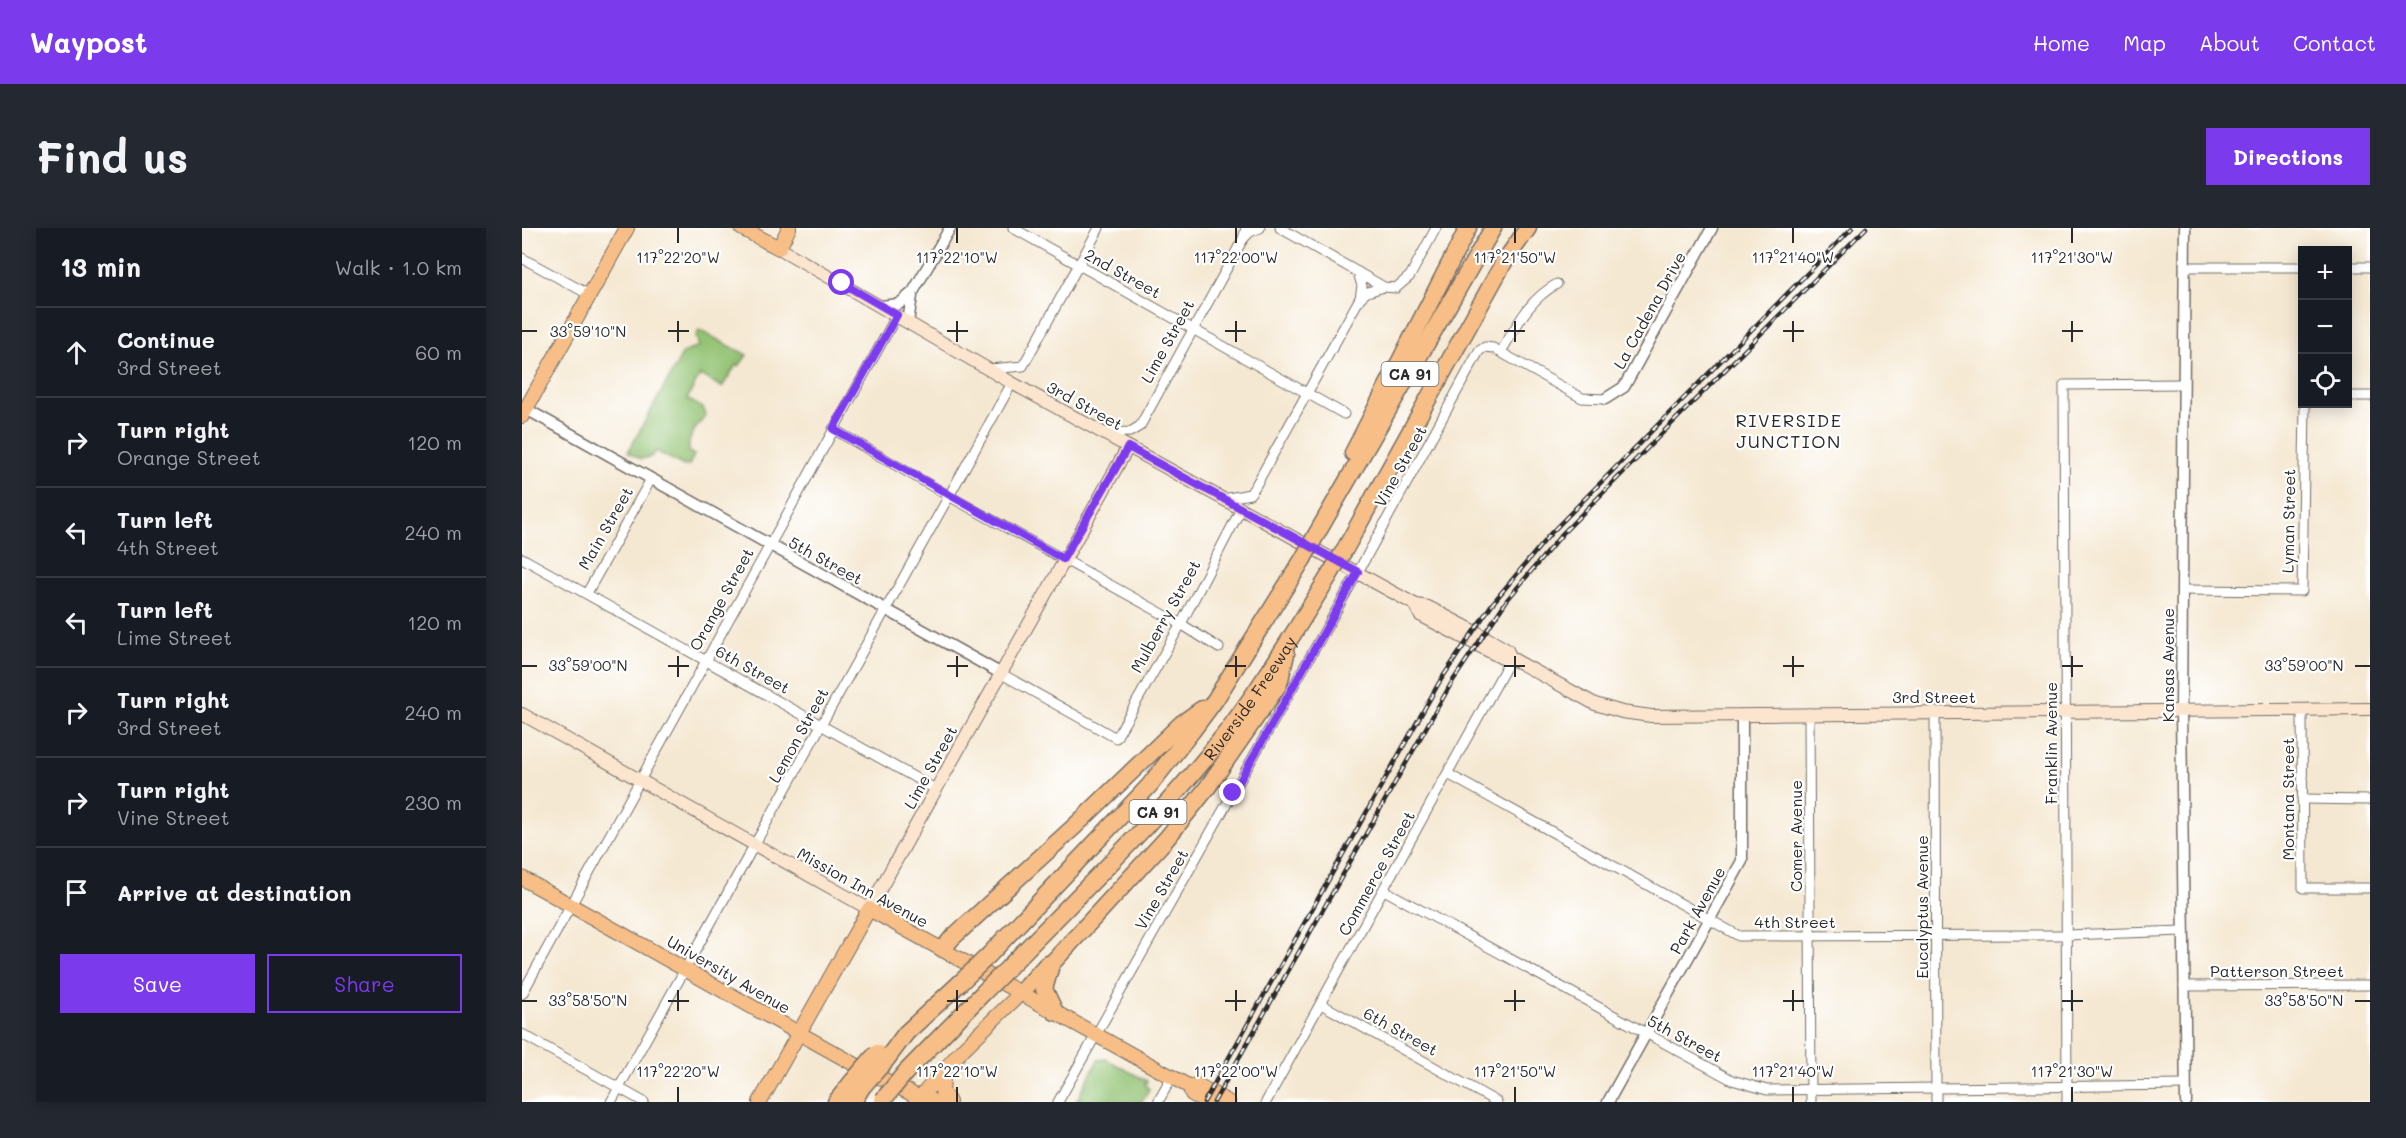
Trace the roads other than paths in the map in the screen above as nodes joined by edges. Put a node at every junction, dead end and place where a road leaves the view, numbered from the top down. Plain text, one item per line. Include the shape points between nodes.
1 (627, 228) edge
2 (741, 228) edge
3 (789, 228) edge
4 (950, 228) edge
5 (1013, 228) edge
6 (1099, 228) edge
7 (1246, 228) edge
8 (1260, 228) edge
9 (1436, 228) edge
10 (1468, 228) edge
11 (1493, 228) edge
12 (1528, 228) edge
13 (1534, 228) edge
14 (1712, 228) edge
15 (2185, 228) edge
16 (1285, 229) edge
17 (1243, 239) junction
18 (779, 248) junction
19 (522, 258) edge
20 (1504, 262) junction
21 (1078, 266) junction
22 (2185, 267) junction
23 (2298, 267) edge
24 (2352, 267) edge
25 (2370, 267) edge
26 (1358, 273) junction
27 (1557, 284) dead end
28 (1384, 287) junction
29 (913, 292) junction
30 (590, 295) junction
31 (1360, 298) junction
32 (880, 306) junction
33 (897, 315) junction
34 (908, 322) junction
35 (1192, 329) junction
36 (1501, 352) junction
37 (990, 369) junction
38 (1012, 383) junction
39 (2183, 384) junction
40 (1307, 392) junction
41 (2352, 396) edge
42 (2370, 396) edge
43 (1605, 399) joint
44 (2305, 408) edge
45 (523, 410) edge
46 (1344, 414) dead end
47 (833, 429) junction
48 (1102, 433) junction
49 (1128, 447) junction
50 (651, 479) junction
51 (949, 496) junction
52 (1223, 499) junction
53 (1241, 509) junction
54 (1325, 520) junction
55 (769, 545) junction
56 (522, 558) edge
57 (1063, 559) junction
58 (1358, 572) junction
59 (2182, 590) junction
60 (586, 593) junction
61 (885, 610) junction
62 (1181, 624) junction
63 (1289, 641) junction
64 (1220, 648) dead end
65 (1511, 658) junction
66 (705, 659) junction
67 (1000, 673) junction
68 (1215, 700) junction
69 (2370, 709) edge
70 (2181, 710) junction
71 (2302, 710) junction
72 (1935, 712) junction
73 (2065, 712) junction
74 (1809, 713) junction
75 (522, 714) edge
76 (1742, 715) junction
77 (821, 724) junction
78 (1116, 738) joint
79 (1448, 774) junction
80 (639, 780) junction
81 (937, 790) junction
82 (2302, 800) junction
83 (2370, 800) edge
84 (753, 845) junction
85 (522, 878) edge
86 (2370, 888) edge
87 (1384, 890) junction
88 (571, 904) junction
89 (869, 909) junction
90 (1710, 920) junction
91 (2184, 931) junction
92 (1936, 934) junction
93 (2065, 935) junction
94 (1810, 936) junction
95 (943, 949) junction
96 (1053, 962) junction
97 (684, 968) junction
98 (2370, 985) edge
99 (2184, 986) junction
100 (522, 993) edge
101 (1021, 993) junction
102 (1321, 1004) junction
103 (1055, 1012) junction
104 (798, 1033) junction
105 (522, 1034) edge
106 (1646, 1034) junction
107 (1096, 1035) junction
108 (944, 1072) junction
109 (1172, 1077) junction
110 (857, 1084) junction
111 (2185, 1085) junction
112 (1190, 1087) junction
113 (1936, 1087) junction
114 (2067, 1087) junction
115 (619, 1088) junction
116 (1811, 1090) junction
117 (882, 1101) edge
118 (919, 1101) edge
119 (610, 1102) edge
120 (644, 1102) edge
121 (760, 1102) edge
122 (836, 1102) edge
123 (853, 1102) edge
124 (938, 1102) edge
125 (950, 1102) edge
126 (1058, 1102) edge
127 (1158, 1102) edge
128 (1205, 1102) edge
129 (1228, 1102) edge
130 (1266, 1102) edge
131 (1497, 1102) edge
132 (1608, 1102) edge
133 (1811, 1102) edge
134 (1936, 1102) edge
135 (2067, 1102) edge
136 (2186, 1102) edge

1 - 30 main road
2 - 18 main road, 3rd Street
3 - 18 main road
4 - 29 street
5 - 21 street, 2nd Street
6 - 21 street
7 - 17 street
8 - 17 street
9 - 28 street via 1404,283 1396,288
10 - 54 highway via 1363,430
11 - 54 highway, Riverside Freeway / CA 91
12 - 20 highway, Riverside Freeway / CA 91
13 - 20 highway
14 - 43 street, La Cadena Drive via 1624,387
15 - 22 street, Kansas Avenue
16 - 26 street
17 - 35 street, Lime Street
18 - 32 main road, 3rd Street
19 - 30 street
20 - 63 highway, Riverside Freeway / CA 91, bridge via 1345,549
21 - 35 street, 2nd Street
21 - 37 street via 1023,366
22 - 23 street
22 - 39 street, Kansas Avenue
24 - 25 street
26 - 28 street
26 - 31 street
27 - 36 street via 1530,305
28 - 31 street
29 - 32 street via 899,304
29 - 34 street
30 - 45 main road
31 - 40 street
32 - 33 main road, 3rd Street
33 - 34 main road, 3rd Street
33 - 47 street, Orange Street
34 - 37 main road, 3rd Street
35 - 40 street, 2nd Street
35 - 48 street, Lime Street via 1140,426 1130,432
36 - 43 street via 1582,399
36 - 58 street, Vine Street via 1485,347 1479,351
37 - 38 main road, 3rd Street
38 - 48 main road, 3rd Street
38 - 51 street, Lemon Street
39 - 59 street, Kansas Avenue
39 - 73 street, Franklin Avenue via 2064,385
40 - 46 street, 2nd Street
40 - 52 street via 1250,494
41 - 42 street
44 - 59 street, Lyman Street via 2302,591
45 - 50 street, 5th Street
47 - 51 street
47 - 55 street, Orange Street
48 - 49 main road, 3rd Street
49 - 52 main road, 3rd Street
49 - 57 main road, Lime Street
50 - 55 street, 5th Street
50 - 60 street, Main Street
51 - 57 street
51 - 61 street, Lemon Street
52 - 53 main road, 3rd Street
53 - 58 main road, 3rd Street
53 - 62 street, Mulberry Street
54 - 68 highway, Riverside Freeway / CA 91, bridge
55 - 61 street, 5th Street
55 - 66 street, Orange Street
56 - 60 street, 6th Street
57 - 62 street
57 - 67 main road, Lime Street
58 - 65 main road, 3rd Street via 1416,605 1428,607 1478,633 1507,650
58 - 107 street, Vine Street
59 - 70 street, Kansas Avenue
60 - 66 street, 6th Street
61 - 67 street, 5th Street
61 - 77 street, Lemon Street
62 - 64 street
62 - 78 street, Mulberry Street
63 - 96 highway via 1279,684 1207,788 1167,838
63 - 117 highway, Riverside Freeway / CA 91, bridge via 1211,752
65 - 76 main road, 3rd Street via 1595,704 1622,712 1651,716
65 - 79 street, Commerce Street
66 - 77 street, 6th Street
66 - 80 street, Orange Street
67 - 78 street, 5th Street
67 - 81 main road, Lime Street
68 - 95 highway via 1181,724
68 - 110 highway, Riverside Freeway / CA 91, bridge via 1149,786 989,955 906,1033 887,1041 882,1057
69 - 71 main road, 3rd Street
70 - 71 main road, 3rd Street
70 - 73 main road, 3rd Street
70 - 91 street, Kansas Avenue
71 - 82 street, Montana Street
72 - 73 main road, 3rd Street
72 - 74 main road, 3rd Street
72 - 92 street, Eucalyptus Avenue
73 - 93 street, Franklin Avenue
74 - 76 main road, 3rd Street
74 - 94 street, Comer Avenue
75 - 80 main road, Mission Inn Avenue
76 - 90 street, Park Avenue via 1742,861
77 - 81 street, 6th Street
77 - 84 street, Lemon Street
79 - 87 street, Commerce Street
79 - 90 street, 4th Street
80 - 84 main road, Mission Inn Avenue
80 - 88 street, Orange Street
81 - 89 main road, Lime Street
82 - 83 street
82 - 86 street, Montana Street via 2302,888
84 - 89 main road, Mission Inn Avenue
84 - 97 street, Lemon Street
85 - 88 main road, University Avenue
87 - 102 street, Commerce Street
87 - 106 street, 5th Street
88 - 97 main road, University Avenue
88 - 100 street, Orange Street
89 - 95 main road, Mission Inn Avenue
89 - 104 main road, Lime Street
90 - 94 street, 4th Street via 1739,936
90 - 106 street, Park Avenue
91 - 93 street, 4th Street
91 - 99 street, Kansas Avenue
92 - 93 street, 4th Street
92 - 94 street, 4th Street
92 - 113 street, Eucalyptus Avenue
93 - 114 street, Franklin Avenue
94 - 116 street, Comer Avenue
95 - 101 main road, Mission Inn Avenue
96 - 101 highway
96 - 103 highway via 1044,989
97 - 104 main road, University Avenue
97 - 115 street, Lemon Street
98 - 99 street, Patterson Street
99 - 111 street, Kansas Avenue
101 - 103 main road, Mission Inn Avenue
101 - 108 main road
102 - 130 street, Commerce Street
102 - 131 street, 6th Street
103 - 107 main road, Mission Inn Avenue
104 - 118 main road, University Avenue
104 - 121 main road, Lime Street
105 - 115 street
106 - 116 street, 5th Street via 1732,1080 1767,1090
106 - 132 street, Park Avenue
107 - 109 main road, Mission Inn Avenue
107 - 126 street, Vine Street
108 - 118 main road
108 - 125 main road via 942,1091
109 - 112 main road, Mission Inn Avenue
109 - 127 street
110 - 122 highway
110 - 123 highway
111 - 114 street, 5th Street
111 - 136 street, Kansas Avenue
112 - 128 main road, Mission Inn Avenue via 1192,1094
112 - 129 main road, Mission Inn Avenue via 1197,1085
113 - 114 street, 5th Street
113 - 116 street, 5th Street
113 - 134 street, Eucalyptus Avenue
114 - 135 street, Franklin Avenue
115 - 119 street, Lemon Street
115 - 120 street
116 - 133 street, Comer Avenue
118 - 124 main road, University Avenue

